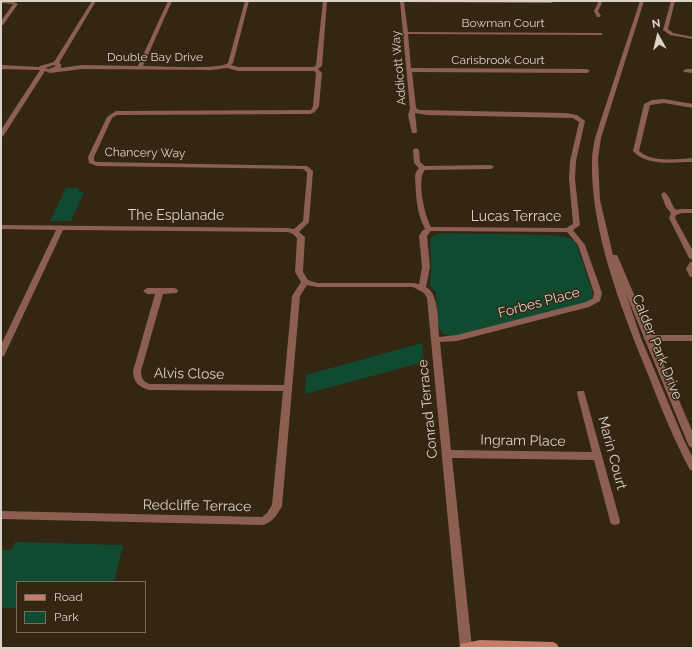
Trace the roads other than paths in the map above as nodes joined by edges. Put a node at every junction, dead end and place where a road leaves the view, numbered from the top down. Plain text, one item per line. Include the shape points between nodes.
1 (94, 1) edge
2 (170, 1) edge
3 (247, 1) edge
4 (324, 1) edge
5 (402, 1) edge
6 (599, 1) edge
7 (642, 1) edge
8 (673, 1) edge
9 (1, 2) edge
10 (551, 2) edge
11 (599, 16) dead end
12 (1, 24) edge
13 (405, 33) junction
14 (601, 34) dead end
15 (693, 38) edge
16 (63, 50) junction
17 (57, 64) junction
18 (227, 66) junction
19 (1, 67) edge
20 (45, 67) junction
21 (82, 67) junction
22 (140, 67) junction
23 (315, 69) junction
24 (54, 70) junction
25 (409, 70) junction
26 (587, 71) dead end
27 (686, 71) dead end
28 (693, 71) edge
29 (36, 82) junction
30 (693, 106) edge
31 (413, 109) junction
32 (414, 132) dead end
33 (1, 135) edge
34 (416, 150) dead end
35 (693, 160) edge
36 (491, 167) dead end
37 (423, 168) junction
38 (664, 194) dead end
39 (693, 211) edge
40 (674, 213) junction
41 (1, 227) edge
42 (60, 228) junction
43 (429, 229) junction
44 (570, 229) junction
45 (295, 232) junction
46 (605, 234) junction
47 (693, 258) edge
48 (693, 264) edge
49 (693, 275) edge
50 (305, 282) junction
51 (422, 287) junction
52 (147, 291) dead end
53 (160, 291) junction
54 (174, 291) dead end
55 (637, 338) junction
56 (648, 338) junction
57 (693, 338) edge
58 (435, 340) junction
59 (1, 354) edge
60 (287, 388) junction
61 (581, 393) dead end
62 (679, 440) junction
63 (692, 442) edge
64 (447, 454) junction
65 (598, 456) junction
66 (693, 467) edge
67 (1, 515) edge
68 (615, 521) dead end
69 (466, 648) edge
70 (553, 648) edge

1 - 16 street
2 - 22 street
3 - 18 street
4 - 23 street via 319,66
5 - 10 street
5 - 13 street, Addicott Way
6 - 11 street via 596,11
7 - 46 street, Calder Park Drive via 598,138 595,178
8 - 15 street via 665,30
9 - 12 street via 16,4
13 - 14 street, Bowman Court
13 - 25 street, Addicott Way
16 - 17 street
16 - 20 street
17 - 20 street, Double Bay Drive
17 - 21 street, Double Bay Drive
17 - 24 street via 60,67
18 - 22 street, Double Bay Drive
18 - 23 street, Double Bay Drive via 238,69
19 - 20 street
20 - 24 street, Double Bay Drive
20 - 29 street
21 - 22 street, Double Bay Drive
21 - 24 street, Double Bay Drive
23 - 45 street, Chancery Way via 319,73 316,106 310,112 116,113 110,117 91,157 91,162 97,164 305,167 310,171 306,222
24 - 29 street
25 - 26 street, Carisbrook Court
25 - 31 street, Addicott Way
27 - 28 street
29 - 33 street
30 - 35 street via 660,101 647,104 636,151 639,155 655,159
31 - 32 street, Addicott Way via 411,115
31 - 44 street, Lucas Terrace via 427,113 578,117 582,121 572,178 577,225
34 - 37 street via 417,163
36 - 37 street
37 - 43 street via 418,176 421,212
38 - 40 street
39 - 40 street
40 - 47 street via 672,218
41 - 42 street, The Esplanade
42 - 45 street, The Esplanade via 282,229
42 - 59 street
43 - 44 street, Lucas Terrace
43 - 51 street via 423,236 426,267
44 - 58 street, Forbes Place via 581,245 598,293 597,299 589,304 457,338
45 - 50 street via 302,240 299,272
46 - 55 street, Calder Park Drive via 618,285
46 - 56 street, Calder Park Drive
48 - 49 street via 690,269
50 - 51 street via 317,285
50 - 60 street, Redcliffe Terrace via 296,296
51 - 58 street, Conrad Terrace via 431,296
52 - 53 street
53 - 54 street
53 - 60 street, Alvis Close via 137,371 140,383 149,387
55 - 56 street
55 - 62 street, Calder Park Drive
56 - 57 street
56 - 63 street, Calder Park Drive
58 - 64 street, Conrad Terrace
60 - 67 street, Redcliffe Terrace via 277,506 271,516 263,521
61 - 65 street, Marin Court
62 - 63 street
62 - 66 street, Calder Park Drive
64 - 65 street, Ingram Place
64 - 69 street, Conrad Terrace
65 - 68 street, Marin Court
69 - 70 main road

